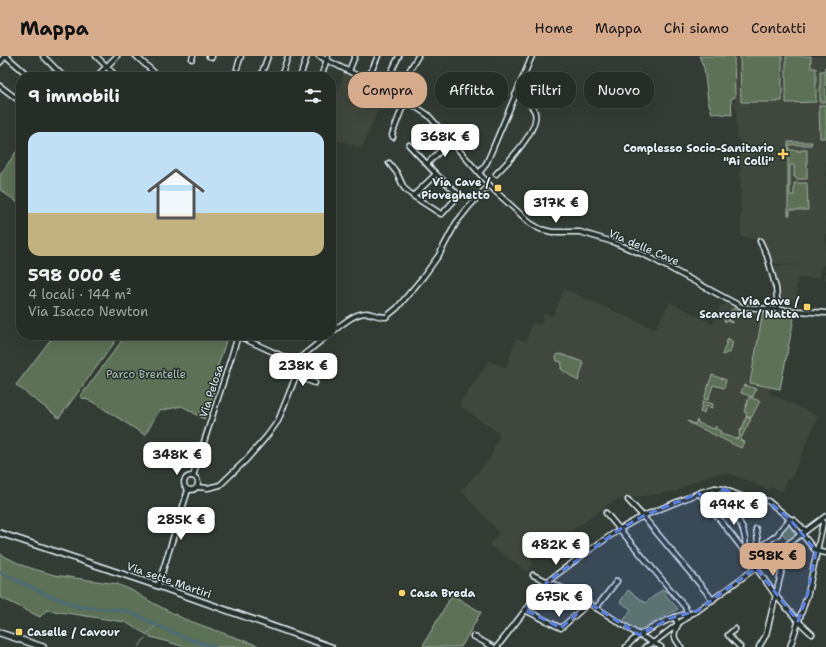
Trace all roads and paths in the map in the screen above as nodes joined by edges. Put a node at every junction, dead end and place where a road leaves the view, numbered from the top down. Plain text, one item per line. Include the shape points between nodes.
1 (6, 56) edge
2 (43, 56) edge
3 (96, 56) edge
4 (117, 56) edge
5 (136, 56) edge
6 (241, 56) edge
7 (268, 56) edge
8 (288, 56) edge
9 (307, 56) edge
10 (319, 56) edge
11 (355, 56) edge
12 (378, 56) edge
13 (399, 56) edge
14 (418, 56) edge
15 (532, 56) edge
16 (327, 58) edge
17 (0, 62) edge
18 (106, 66) junction
19 (237, 68) dead end
20 (348, 71) joint
21 (24, 72) edge
22 (59, 72) edge
23 (101, 72) edge
24 (112, 72) edge
25 (154, 72) edge
26 (262, 72) edge
27 (283, 72) edge
28 (302, 72) edge
29 (323, 72) edge
30 (371, 72) edge
31 (391, 72) edge
32 (408, 72) edge
33 (0, 86) edge
34 (515, 95) junction
35 (16, 98) edge
36 (403, 108) edge
37 (418, 108) edge
38 (393, 137) dead end
39 (451, 140) junction
40 (409, 145) dead end
41 (389, 163) dead end
42 (427, 164) junction
43 (478, 173) junction
44 (436, 174) junction
45 (496, 174) dead end
46 (489, 185) junction
47 (413, 196) junction
48 (760, 241) dead end
49 (778, 309) junction
50 (826, 313) edge
51 (336, 329) edge
52 (237, 340) edge
53 (247, 340) edge
54 (322, 340) edge
55 (295, 362) junction
56 (296, 376) junction
57 (315, 383) dead end
58 (193, 476) junction
59 (197, 486) junction
60 (714, 488) junction
61 (723, 489) junction
62 (188, 490) junction
63 (700, 493) junction
64 (719, 496) junction
65 (628, 500) dead end
66 (606, 513) dead end
67 (643, 516) junction
68 (826, 516) edge
69 (790, 519) junction
70 (822, 520) junction
71 (815, 525) junction
72 (620, 529) junction
73 (756, 529) dead end
74 (806, 531) junction
75 (0, 533) edge
76 (820, 533) junction
77 (801, 535) junction
78 (788, 544) junction
79 (759, 548) junction
80 (816, 551) junction
81 (745, 552) junction
82 (826, 553) edge
83 (765, 561) junction
84 (756, 568) junction
85 (533, 575) dead end
86 (617, 581) dead end
87 (548, 582) junction
88 (158, 586) junction
89 (776, 596) junction
90 (713, 600) junction
91 (589, 603) junction
92 (596, 608) junction
93 (525, 610) junction
94 (688, 615) junction
95 (675, 617) junction
96 (798, 621) junction
97 (678, 625) junction
98 (735, 629) dead end
99 (0, 633) edge
100 (812, 634) dead end
101 (639, 635) junction
102 (473, 636) dead end
103 (653, 643) junction
104 (25, 644) edge
105 (43, 647) edge
106 (330, 647) edge
107 (493, 647) edge
108 (497, 647) edge
109 (626, 647) edge
110 (645, 647) edge
111 (661, 647) edge
112 (681, 647) edge
113 (740, 647) edge
114 (759, 647) edge
115 (790, 647) edge

1 - 17 main road
1 - 21 street
2 - 22 street
3 - 18 street
4 - 18 street
5 - 25 street
6 - 19 street
7 - 26 street
8 - 27 street
9 - 28 street
10 - 16 street, Via delle Cave
11 - 20 street
12 - 30 street
13 - 31 street
14 - 32 street
15 - 34 street
16 - 20 street, Via delle Cave
16 - 29 street
18 - 23 street
18 - 24 street
33 - 35 street
34 - 43 street via 487,162
34 - 45 street via 533,108 536,116 523,144
36 - 38 street
37 - 39 street, Via delle Cave via 428,115
39 - 42 street
39 - 43 street, Via delle Cave
40 - 42 street
41 - 47 street via 404,188
42 - 44 street
43 - 46 street, Via delle Cave
44 - 47 street
44 - 47 street via 458,194 441,214
46 - 49 street, Via delle Cave via 540,229 552,232 580,232 613,242 649,257 742,307
46 - 51 street via 456,223 439,255 397,308 386,317 360,314
48 - 49 street via 776,288
49 - 50 street, Via delle Cave
52 - 58 street, Via Pelosa
53 - 55 street
54 - 55 street
55 - 56 street
56 - 57 street
56 - 59 street via 278,421 246,460 220,485 208,488
58 - 59 street via 198,482
58 - 62 street, Via Pelosa via 187,477 184,481 184,486
59 - 62 street via 194,490
60 - 61 street
60 - 63 street
60 - 64 street
61 - 64 street
61 - 69 street via 746,498 768,501
62 - 88 street, Via Pelosa
63 - 67 street
63 - 81 street
64 - 81 street via 743,529
65 - 67 street
66 - 72 street
67 - 72 street
67 - 90 street
68 - 70 street
69 - 74 street
69 - 77 street
69 - 79 street via 778,534
70 - 71 street
70 - 76 street
71 - 74 street
71 - 76 street
72 - 87 street
72 - 94 street via 685,607
73 - 79 street
74 - 77 street
75 - 88 main road, Via sette Martiri
76 - 80 street
77 - 78 street
77 - 80 street
78 - 83 street
78 - 89 street
79 - 83 street
80 - 82 street
80 - 96 street via 808,593
81 - 84 street
83 - 84 street
84 - 89 street
84 - 90 street
85 - 87 street
86 - 92 street
87 - 91 street
87 - 93 street
88 - 106 main road, Via sette Martiri
89 - 96 street
89 - 114 street via 766,635
90 - 94 street
91 - 92 street
91 - 93 street via 561,628
92 - 101 street
93 - 108 street
94 - 95 street
94 - 97 street
95 - 97 street
95 - 101 street
96 - 100 street
96 - 115 street
97 - 103 street
97 - 112 street via 674,636
98 - 113 street via 728,635
99 - 104 main road
101 - 103 street
101 - 109 street
102 - 107 street
103 - 110 street
103 - 111 street
104 - 105 main road

